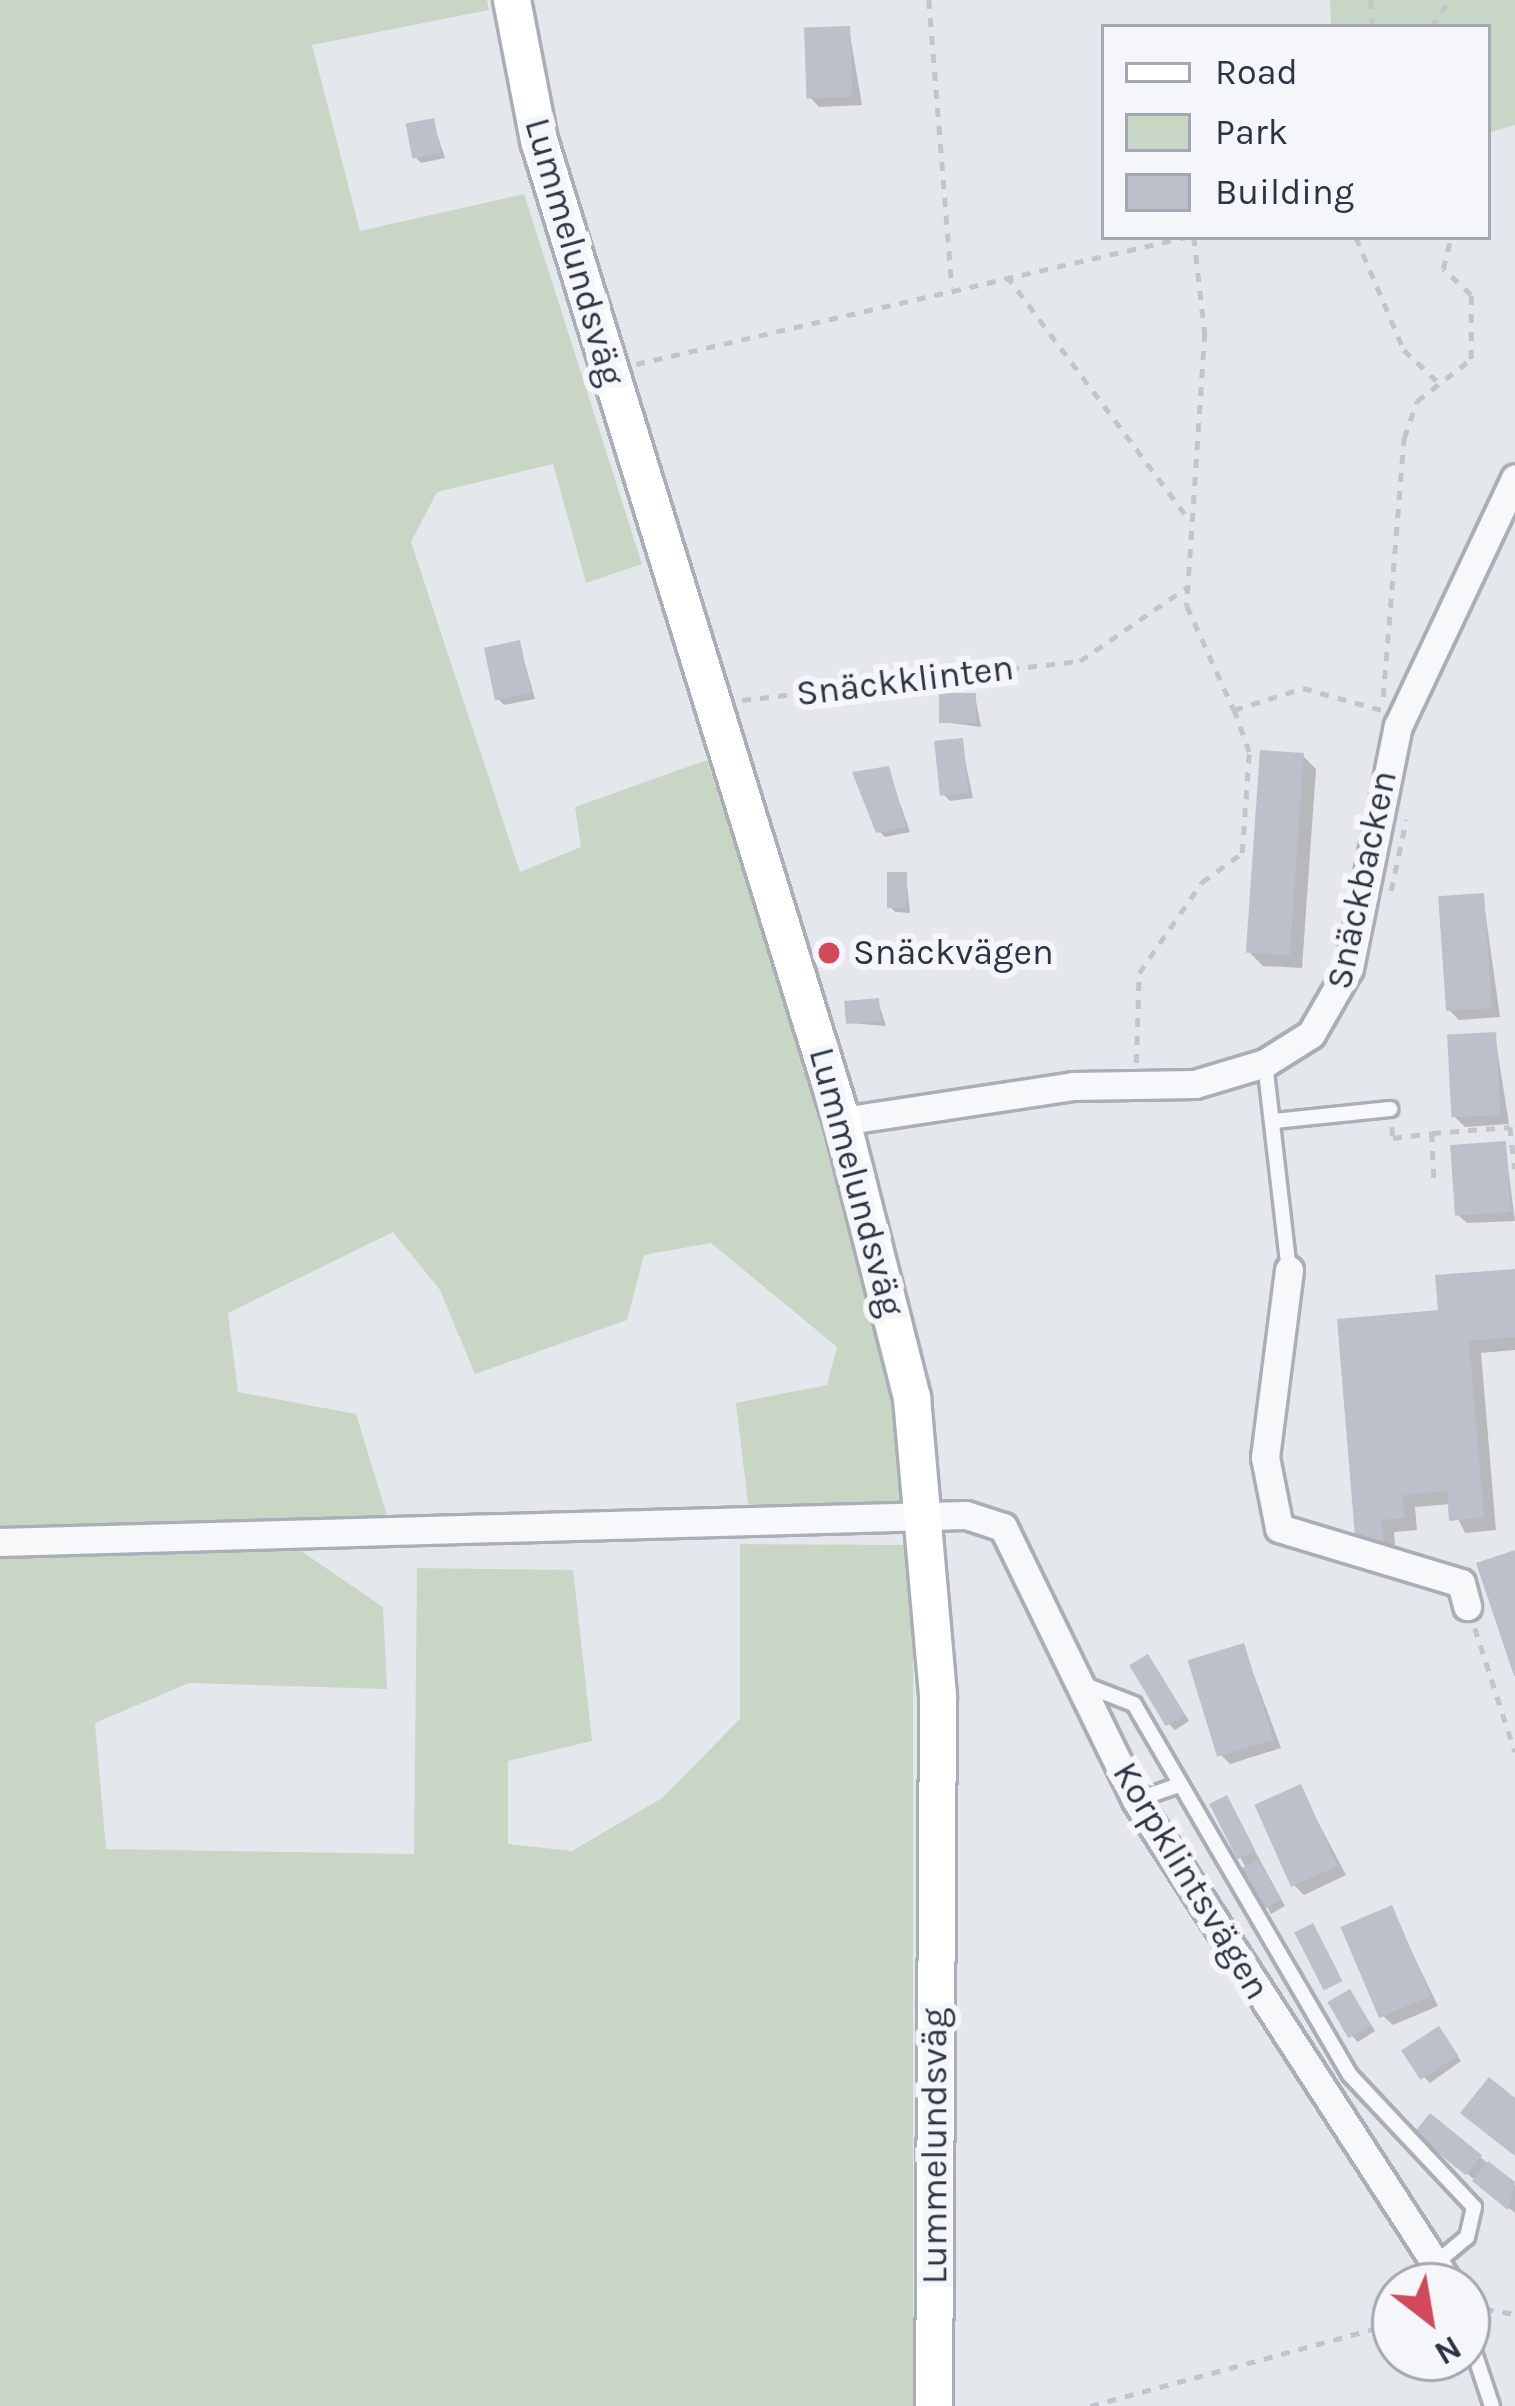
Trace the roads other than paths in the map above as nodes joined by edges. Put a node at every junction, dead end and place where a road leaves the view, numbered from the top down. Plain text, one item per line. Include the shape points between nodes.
1 (512, 0) edge
2 (1515, 478) edge
3 (1265, 1063) junction
4 (1390, 1109) road end
5 (842, 1121) junction
6 (1274, 1121) junction
7 (1288, 1270) joint
8 (926, 1519) junction
9 (0, 1542) edge
10 (1467, 1606) road end
11 (1080, 1683) junction
12 (1176, 1786) junction
13 (1136, 1799) junction
14 (1436, 2262) edge
15 (1451, 2262) edge
16 (934, 2406) edge

1 - 5 main road, Lummelundsväg via 593,323
2 - 3 street, Snäckbacken via 1394,714 1341,994 1311,1034
3 - 5 street, Snäckbacken via 1195,1084
3 - 6 lane
4 - 6 lane
5 - 8 main road, Lummelundsväg via 912,1398
6 - 7 lane
7 - 10 street via 1265,1457 1279,1528 1461,1583
8 - 9 street
8 - 11 street, Korpklintsvägen via 980,1516 1003,1527
8 - 16 main road, Lummelundsväg via 938,1696
11 - 12 lane via 1134,1704
11 - 13 street, Korpklintsvägen
12 - 13 lane
12 - 15 lane via 1350,2074 1474,2207
13 - 14 street, Korpklintsvägen

